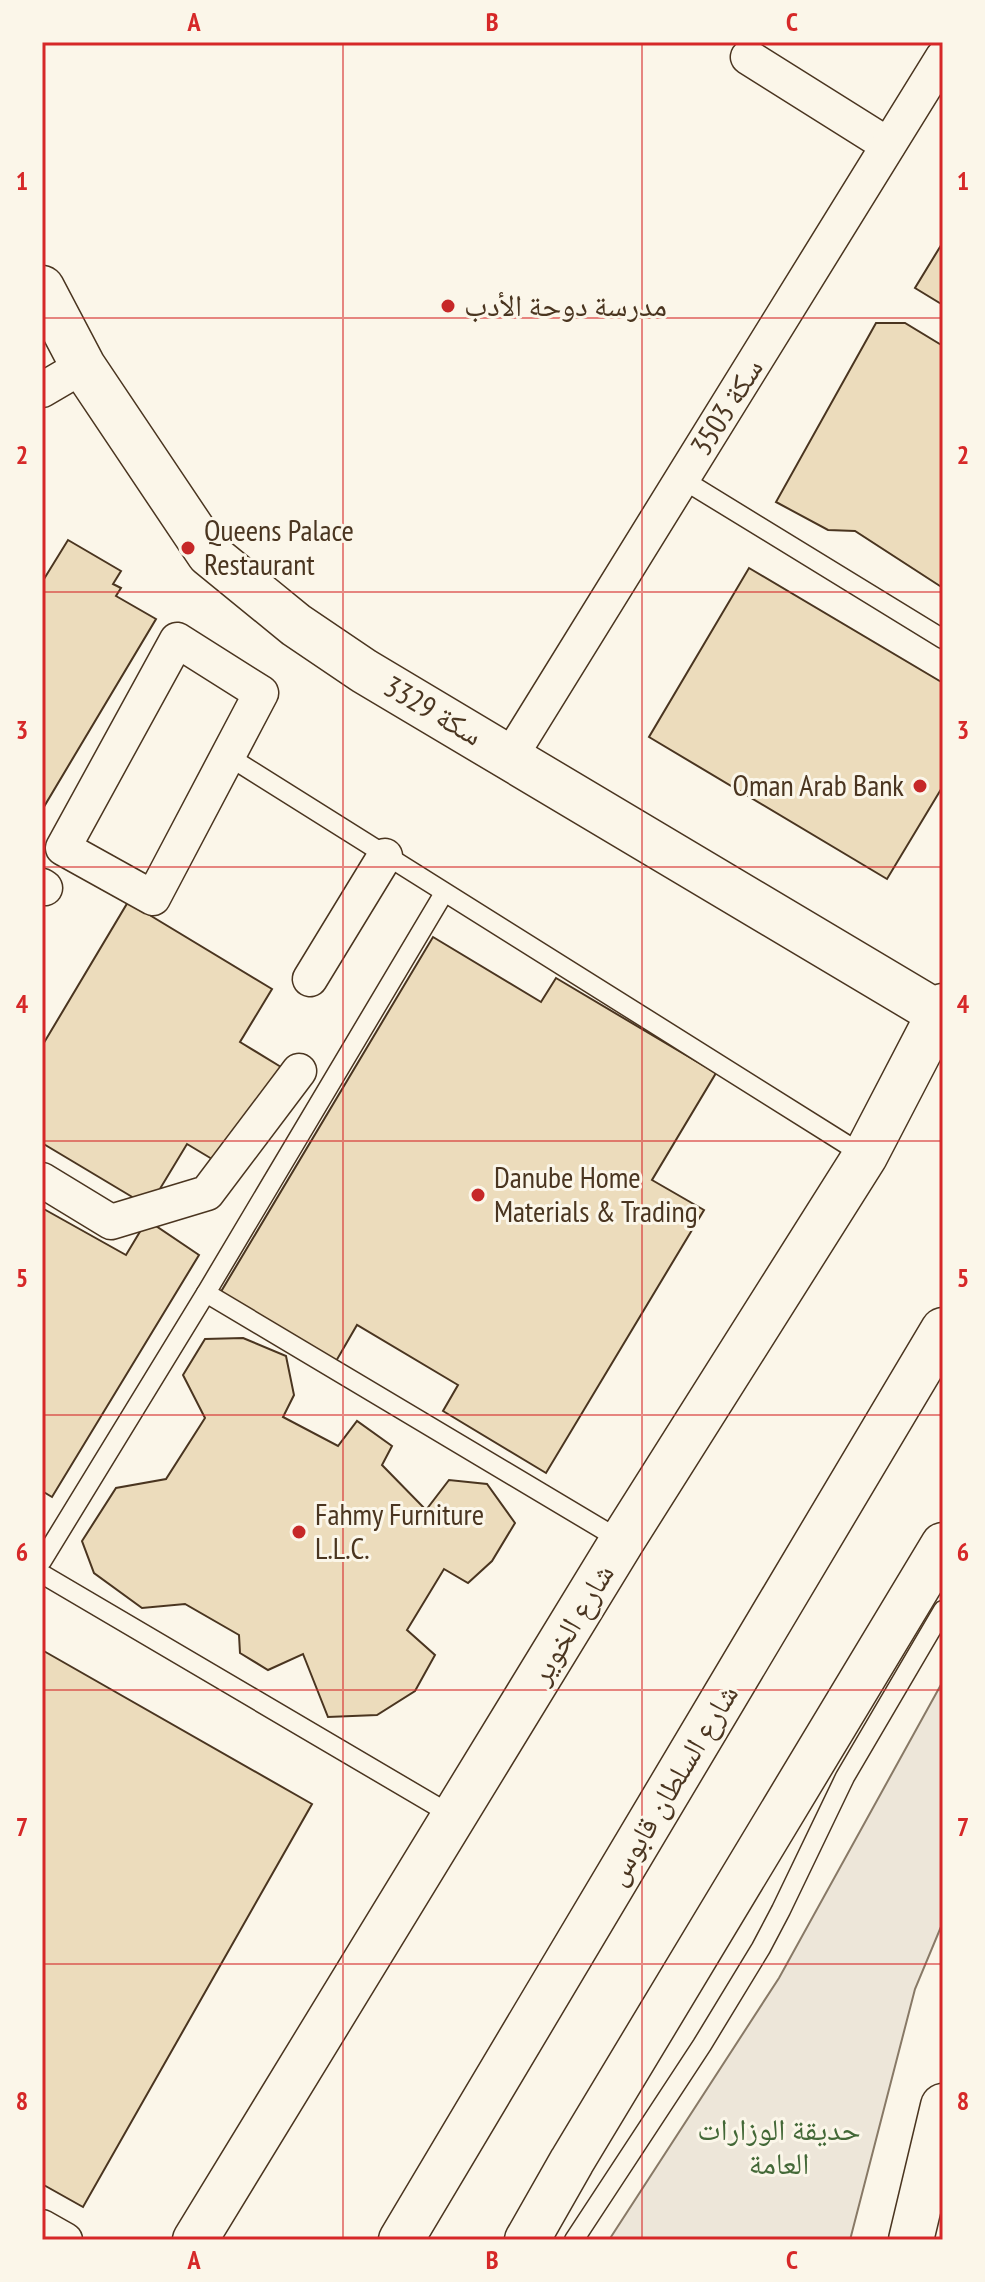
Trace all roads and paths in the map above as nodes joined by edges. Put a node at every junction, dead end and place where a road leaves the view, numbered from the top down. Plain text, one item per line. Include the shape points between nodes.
1 (748, 57) dead end
2 (943, 57) edge
3 (888, 145) junction
4 (42, 288) edge
5 (83, 366) junction
6 (42, 390) edge
7 (682, 479) junction
8 (943, 639) edge
9 (228, 756) junction
10 (510, 757) junction
11 (385, 856) junction
12 (444, 893) junction
13 (310, 979) dead end
14 (941, 1009) edge
15 (299, 1071) dead end
16 (865, 1156) junction
17 (42, 1180) edge
18 (206, 1293) junction
19 (943, 1330) edge
20 (622, 1541) junction
21 (943, 1545) edge
22 (42, 1561) edge
23 (42, 1574) edge
24 (943, 1610) edge
25 (455, 1817) junction
26 (943, 2106) edge
27 (42, 2227) edge
28 (65, 2240) edge
29 (195, 2240) edge
30 (401, 2240) edge
31 (527, 2240) edge
32 (574, 2240) edge
33 (911, 2240) edge

1 - 3 street
2 - 3 street, سكة 3503
3 - 7 street, سكة 3503
4 - 5 main road, سكة 3329
5 - 6 street
5 - 10 main road, سكة 3329 via 209,554 296,625 364,671
7 - 8 lane
7 - 10 street, سكة 3503
9 - 9 street via 261,693 177,640 63,848 153,898
9 - 11 lane
10 - 14 main road, سكة 3329
11 - 12 lane
11 - 13 street
12 - 16 lane
12 - 18 lane
14 - 16 main road, شارع الخوير
15 - 17 street via 207,1193 111,1222
16 - 20 main road, شارع الخوير
18 - 20 lane
18 - 22 lane
19 - 30 main road, شارع السلطان قابوس
20 - 25 main road, شارع الخوير
21 - 31 main road
23 - 25 lane
24 - 32 lane via 839,1788 761,1948
25 - 29 main road, شارع الخوير
26 - 33 main road
27 - 28 street

